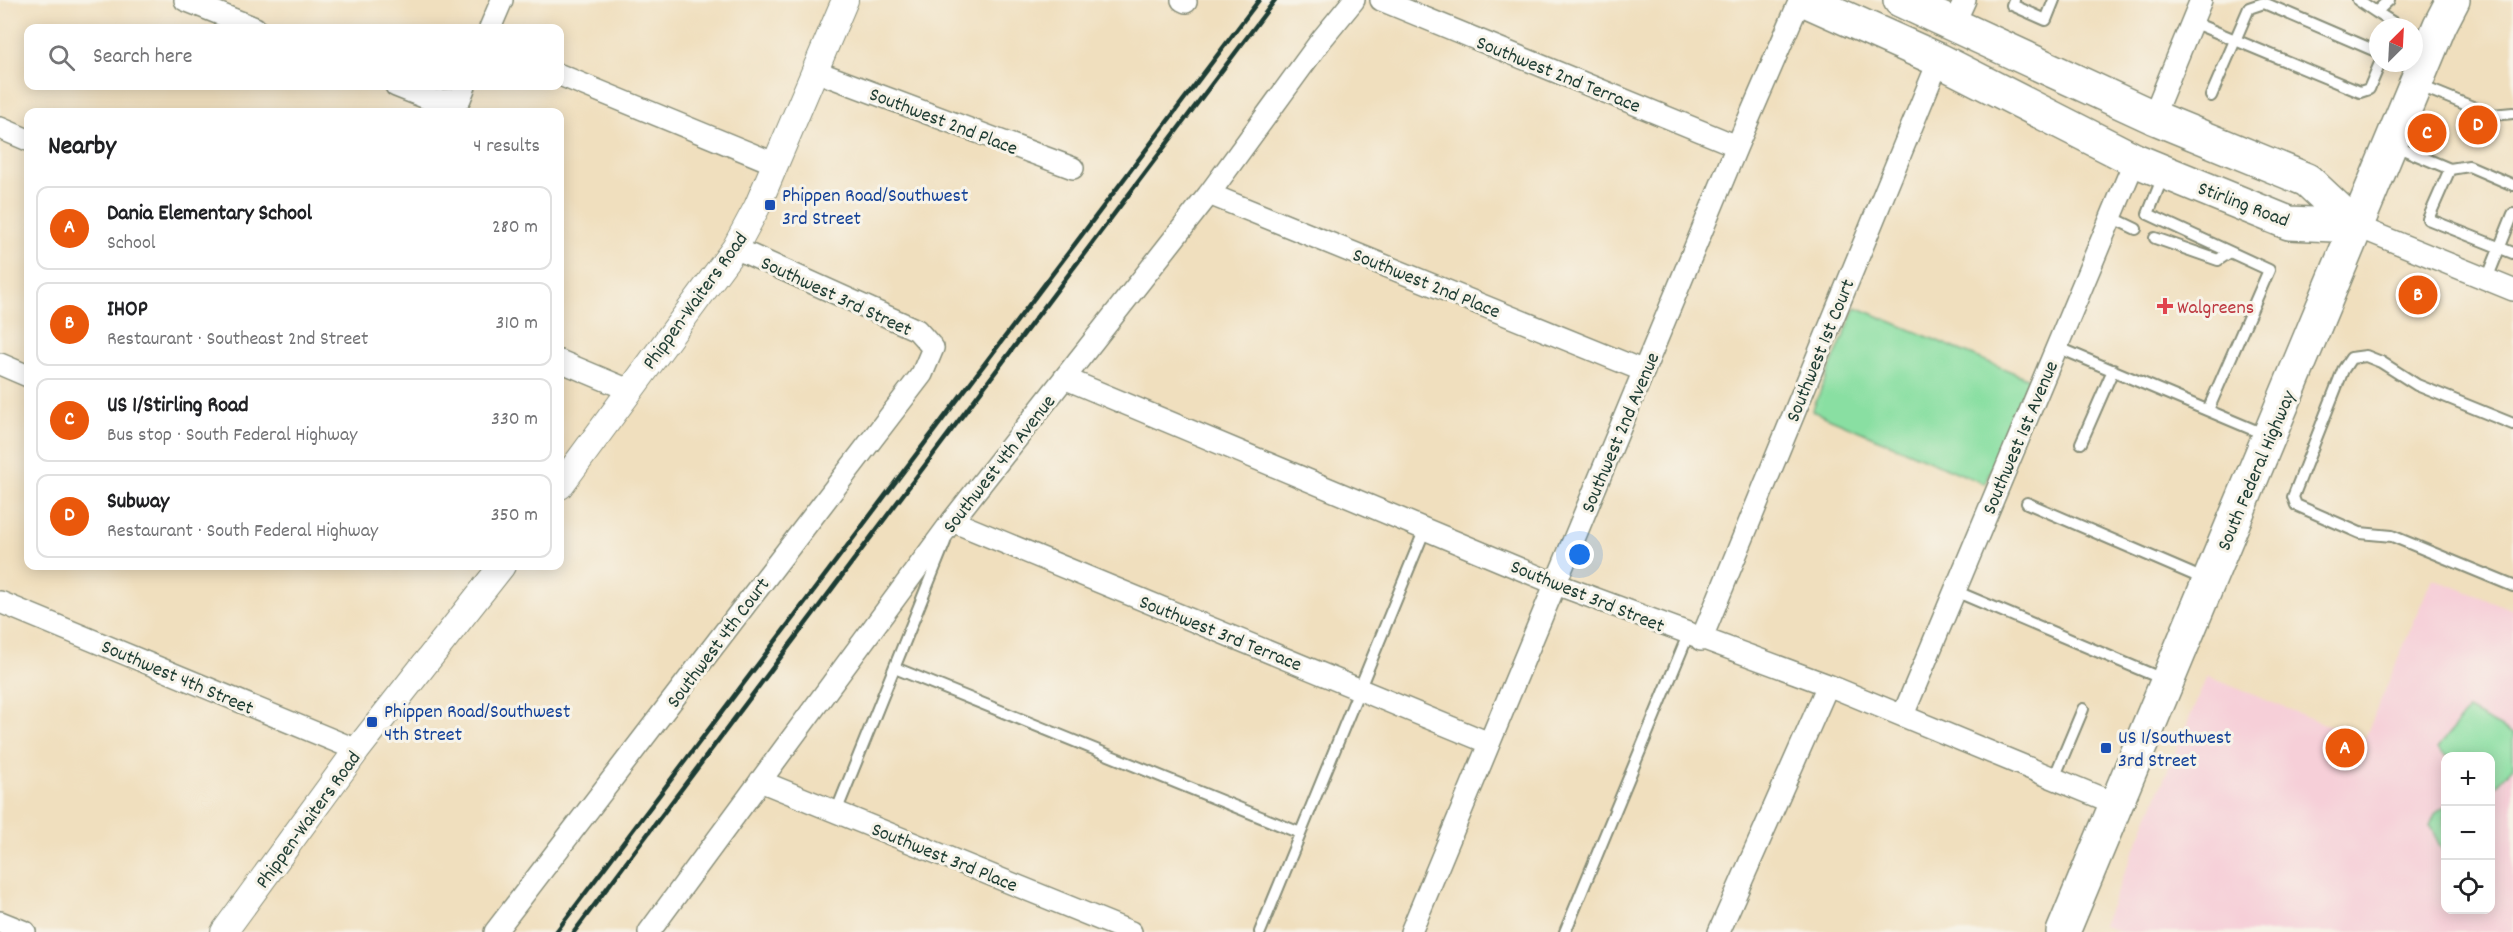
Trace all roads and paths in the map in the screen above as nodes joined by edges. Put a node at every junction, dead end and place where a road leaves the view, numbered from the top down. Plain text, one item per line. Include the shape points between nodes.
1 (185, 0) edge
2 (502, 0) edge
3 (844, 0) edge
4 (1354, 0) edge
5 (1381, 0) edge
6 (1803, 0) edge
7 (1900, 0) edge
8 (2014, 0) edge
9 (2054, 0) edge
10 (2201, 0) edge
11 (2358, 0) edge
12 (2389, 0) edge
13 (2449, 2) edge
14 (1959, 12) edge
15 (2376, 12) junction
16 (2386, 18) edge
17 (2192, 22) junction
18 (245, 24) edge
19 (492, 24) edge
20 (2234, 40) junction
21 (2369, 48) edge
22 (2423, 56) edge
23 (1939, 60) junction
24 (2423, 62) edge
25 (814, 71) junction
26 (2376, 72) edge
27 (2417, 72) edge
28 (564, 77) edge
29 (406, 90) edge
30 (463, 92) edge
31 (2211, 96) dead end
32 (2513, 113) edge
33 (2153, 117) junction
34 (0, 128) edge
35 (24, 138) edge
36 (2391, 144) junction
37 (1737, 146) junction
38 (2135, 160) junction
39 (776, 164) junction
40 (1073, 168) dead end
41 (2450, 169) junction
42 (2165, 172) junction
43 (2513, 185) edge
44 (1209, 194) junction
45 (2513, 214) edge
46 (2111, 217) junction
47 (2356, 226) junction
48 (2136, 229) dead end
49 (2155, 238) dead end
50 (2499, 247) junction
51 (735, 248) junction
52 (2230, 252) junction
53 (2513, 253) edge
54 (2487, 279) junction
55 (2513, 290) edge
56 (2057, 346) junction
57 (933, 348) joint
58 (564, 363) edge
59 (0, 364) edge
60 (2113, 370) junction
61 (1644, 371) junction
62 (24, 374) edge
63 (1064, 378) junction
64 (629, 390) junction
65 (2208, 410) junction
66 (2513, 424) edge
67 (2269, 436) junction
68 (2081, 443) dead end
69 (564, 480) edge
70 (2027, 504) dead end
71 (952, 522) junction
72 (1425, 529) junction
73 (495, 570) edge
74 (2208, 581) junction
75 (1556, 584) junction
76 (2513, 586) edge
77 (1955, 591) junction
78 (0, 602) edge
79 (1695, 637) junction
80 (895, 668) junction
81 (2167, 681) junction
82 (1828, 685) junction
83 (1359, 690) junction
84 (2083, 709) dead end
85 (1903, 715) junction
86 (1489, 743) junction
87 (357, 750) junction
88 (2054, 778) junction
89 (760, 781) junction
90 (2116, 804) junction
91 (836, 812) junction
92 (1300, 832) junction
93 (0, 922) edge
94 (2068, 930) edge
95 (25, 932) edge
96 (225, 932) edge
97 (495, 932) edge
98 (649, 932) edge
99 (1131, 932) edge
100 (1260, 932) edge
101 (1411, 932) edge
102 (1565, 932) edge
103 (1719, 932) edge

1 - 18 street
2 - 19 street
3 - 25 street, Phippen-Waiters Road
4 - 44 street, Southwest 4th Avenue
5 - 37 street, Southwest 2nd Terrace
6 - 23 main road, Stirling Road
6 - 37 street, Southwest 2nd Avenue
7 - 14 main road
8 - 9 lane via 2012,5 2046,20
10 - 17 street
11 - 15 lane
12 - 15 lane
13 - 22 main road, South Federal Highway
14 - 33 main road
15 - 16 lane
17 - 20 lane
17 - 33 street
20 - 21 lane via 2249,8 2264,3
20 - 26 lane via 2360,93 2369,89
20 - 31 lane
23 - 38 main road, Stirling Road
23 - 79 street, Southwest 1st Court
24 - 32 lane via 2492,115
25 - 39 street, Phippen-Waiters Road
25 - 40 street, Southwest 2nd Place
27 - 36 main road, South Federal Highway
28 - 39 street
29 - 30 street via 434,101
33 - 47 main road via 2307,180
34 - 35 street
36 - 41 lane
36 - 47 main road, South Federal Highway
37 - 61 street, Southwest 2nd Avenue
38 - 42 main road, Stirling Road
38 - 46 street, Southwest 1st Avenue
39 - 51 street, Phippen-Waiters Road
41 - 43 lane via 2469,166
41 - 50 lane via 2428,219
42 - 47 main road, Stirling Road via 2289,223
42 - 52 lane via 2148,214
44 - 61 street, Southwest 2nd Place
44 - 63 street, Southwest 4th Avenue
45 - 50 lane
46 - 48 lane
46 - 56 street, Southwest 1st Avenue
47 - 54 street
47 - 67 main road, South Federal Highway
49 - 52 lane via 2218,260
50 - 53 lane
50 - 54 lane
51 - 57 street, Southwest 3rd Street via 917,330
51 - 64 street, Phippen-Waiters Road
52 - 65 lane via 2269,270
54 - 55 street
56 - 60 lane
56 - 77 street, Southwest 1st Avenue
57 - 97 street, Southwest 4th Court via 922,374
58 - 64 street
59 - 62 street
60 - 65 lane
60 - 68 lane
61 - 75 street, Southwest 2nd Avenue
63 - 71 street, Southwest 4th Avenue
63 - 72 street, Southwest 3rd Street
64 - 69 street, Phippen-Waiters Road
65 - 67 lane
66 - 76 lane via 2417,386 2381,362 2366,356 2351,358 2293,497 2296,505 2360,533 2392,536
67 - 74 main road, South Federal Highway
70 - 74 lane
71 - 80 lane
71 - 83 street, Southwest 3rd Terrace
71 - 89 street, Southwest 4th Avenue
72 - 75 street, Southwest 3rd Street
72 - 83 lane
73 - 87 street, Phippen-Waiters Road
74 - 81 main road, South Federal Highway
75 - 79 street, Southwest 3rd Street
75 - 86 street, Southwest 2nd Avenue
77 - 81 lane
77 - 85 street, Southwest 1st Avenue
78 - 87 street, Southwest 4th Street
79 - 82 street, Southwest 3rd Street
79 - 102 lane
80 - 91 lane
80 - 92 lane
81 - 90 main road, South Federal Highway
82 - 85 street, Southwest 3rd Street
82 - 103 street
83 - 86 street, Southwest 3rd Terrace
83 - 92 lane
84 - 88 lane
85 - 88 street, Southwest 3rd Street
86 - 101 street, Southwest 2nd Avenue
87 - 96 street, Phippen-Waiters Road
88 - 90 street, Southwest 3rd Street
89 - 91 street, Southwest 3rd Place
89 - 98 street, Southwest 4th Avenue
90 - 94 main road, South Federal Highway
91 - 99 street, Southwest 3rd Place
92 - 100 lane
93 - 95 street

